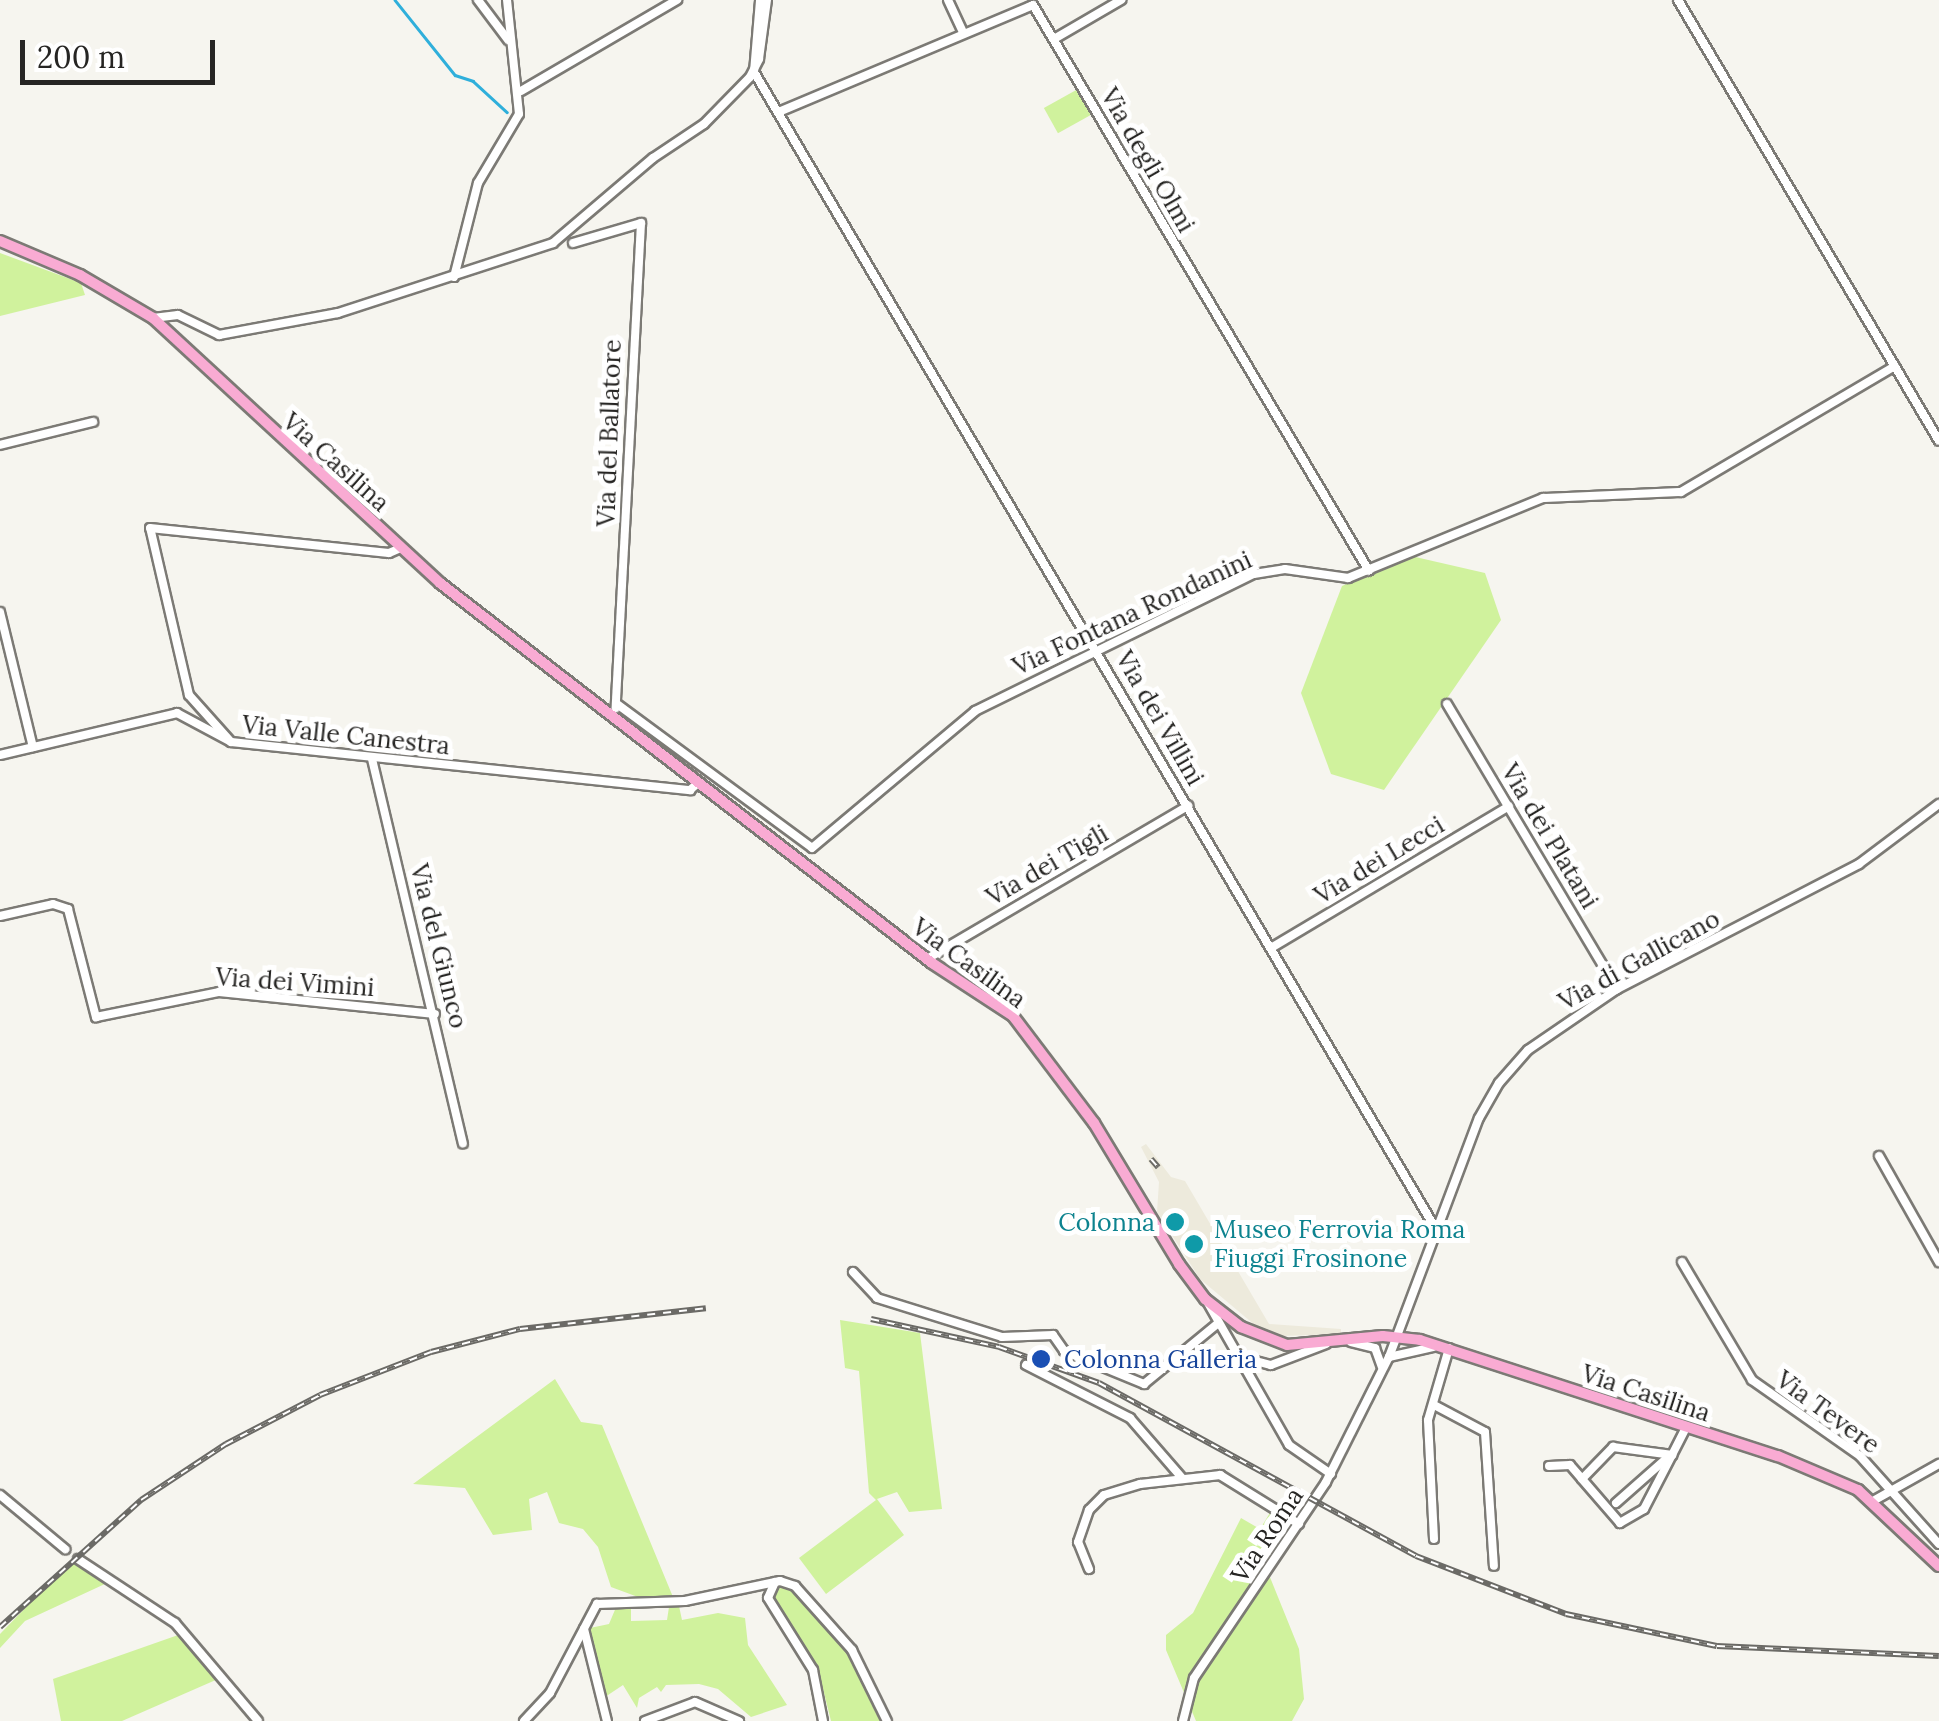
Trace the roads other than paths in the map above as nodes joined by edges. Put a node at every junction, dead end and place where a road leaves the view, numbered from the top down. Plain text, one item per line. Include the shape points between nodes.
1 (478, 0) edge
2 (506, 0) edge
3 (677, 0) edge
4 (764, 0) edge
5 (948, 0) edge
6 (1120, 0) edge
7 (1678, 0) edge
8 (963, 32) junction
9 (1054, 39) junction
10 (511, 44) junction
11 (754, 72) junction
12 (521, 90) junction
13 (781, 112) junction
14 (0, 241) edge
15 (573, 243) dead end
16 (454, 277) junction
17 (152, 318) junction
18 (1895, 366) junction
19 (93, 422) dead end
20 (1939, 441) edge
21 (0, 445) edge
22 (401, 548) junction
23 (1370, 571) junction
24 (0, 612) edge
25 (1097, 650) junction
26 (617, 704) junction
27 (1447, 704) dead end
28 (610, 716) junction
29 (231, 742) junction
30 (33, 747) junction
31 (0, 755) edge
32 (372, 758) junction
33 (698, 783) junction
34 (1939, 804) edge
35 (1188, 806) junction
36 (1508, 806) junction
37 (0, 916) edge
38 (1270, 948) junction
39 (927, 958) junction
40 (1618, 989) junction
41 (436, 1014) junction
42 (463, 1142) dead end
43 (1879, 1156) dead end
44 (1437, 1231) junction
45 (1682, 1262) dead end
46 (1939, 1262) edge
47 (853, 1272) dead end
48 (1206, 1298) junction
49 (1217, 1324) junction
50 (1396, 1336) junction
51 (1341, 1342) junction
52 (1326, 1344) junction
53 (1447, 1347) junction
54 (1237, 1355) junction
55 (1390, 1357) junction
56 (1026, 1365) dead end
57 (1382, 1367) junction
58 (1436, 1406) junction
59 (1686, 1427) junction
60 (1671, 1454) junction
61 (1939, 1464) edge
62 (1550, 1466) dead end
63 (1331, 1474) junction
64 (1182, 1478) junction
65 (1582, 1479) junction
66 (1890, 1491) junction
67 (0, 1494) edge
68 (1873, 1502) junction
69 (1616, 1503) dead end
70 (1299, 1524) junction
71 (1434, 1540) dead end
72 (1939, 1544) edge
73 (65, 1550) dead end
74 (78, 1558) dead end
75 (1494, 1566) dead end
76 (1939, 1566) edge
77 (1088, 1570) dead end
78 (775, 1582) junction
79 (584, 1628) junction
80 (258, 1721) edge
81 (524, 1721) edge
82 (607, 1721) edge
83 (645, 1721) edge
84 (739, 1721) edge
85 (824, 1721) edge
86 (887, 1721) edge
87 (1183, 1721) edge

1 - 10 street
2 - 10 street
3 - 12 street
4 - 11 street
5 - 8 street
6 - 9 street
7 - 18 street
8 - 9 street, Via degli Olmi via 1030,4
8 - 13 street, Via degli Olmi
9 - 23 street, Via degli Olmi
10 - 12 street
11 - 13 street, Via dei Villini
11 - 16 street via 704,124 653,158 559,239
12 - 16 street via 517,121 475,193
13 - 25 street, Via dei Villini
14 - 17 main road, Via Casilina via 80,275
15 - 26 street, Via del Ballatore via 641,222
16 - 17 street via 346,311 226,334 206,332 182,316
17 - 22 main road, Via Casilina
18 - 20 street
18 - 23 street, Via Fontana Rondanini via 1684,491 1543,498
19 - 21 street
22 - 28 main road, Via Casilina
22 - 29 street via 389,553 150,528 189,695
23 - 25 street, Via Fontana Rondanini via 1342,580 1292,570 1260,572
24 - 30 street
25 - 26 street, Via Fontana Rondanini via 975,711 809,848
25 - 35 street, Via dei Villini
26 - 28 street, Via del Ballatore
27 - 36 street, Via dei Platani
28 - 33 main road, Via Casilina
29 - 30 street, Via Valle Canestra via 176,714
29 - 32 street, Via Valle Canestra
30 - 31 street, Via Valle Canestra
32 - 33 street, Via Valle Canestra via 690,790
32 - 41 street, Via del Giunco
33 - 39 main road, Via Casilina
34 - 40 street, Via di Gallicano via 1851,868
35 - 38 street, Via dei Villini
35 - 39 street, Via dei Tigli
36 - 38 street, Via dei Lecci
36 - 40 street, Via dei Platani
37 - 41 street, Via dei Vimini via 53,904 68,909 96,1016 218,992
38 - 44 street, Via dei Villini
39 - 48 main road, Via Casilina via 1020,1023 1094,1123
40 - 44 street, Via di Gallicano via 1528,1050 1499,1083 1478,1118
41 - 42 street, Via del Giunco
43 - 46 street
44 - 50 street, Via di Gallicano
45 - 66 street, Via Tevere via 1749,1377 1854,1452
47 - 49 street via 877,1298 1002,1337 1053,1334 1064,1351 1144,1384 1162,1362
48 - 49 street
48 - 52 main road, Via Casilina via 1264,1340
49 - 54 street
50 - 51 main road, Via Casilina
50 - 53 main road, Via Casilina
50 - 55 street, Via Roma
50 - 57 street, Via Roma
51 - 52 main road, Via Casilina
51 - 57 street via 1375,1348
52 - 54 street via 1270,1365
53 - 55 street via 1412,1348
53 - 58 street
53 - 59 main road, Via Casilina
54 - 63 street via 1289,1445
55 - 57 street, Via Roma
56 - 64 street via 1130,1418
57 - 63 street, Via Roma
58 - 71 street via 1428,1420
58 - 75 street via 1485,1432
59 - 60 street
59 - 68 main road, Via Casilina via 1830,1476
60 - 65 street via 1613,1447
60 - 65 street via 1644,1509 1622,1523 1612,1521
60 - 69 street
61 - 66 street
62 - 65 street via 1570,1465
63 - 70 street, Via Roma
64 - 70 street via 1234,1480
64 - 77 street via 1098,1499 1078,1531
66 - 68 street
66 - 72 street, Via Tevere
67 - 73 street
68 - 76 main road, Via Casilina
70 - 87 street, Via Roma via 1197,1674
74 - 80 street via 175,1623
78 - 79 street via 684,1601 604,1601
78 - 85 street via 768,1598 810,1664
78 - 86 street via 796,1586 852,1650
79 - 81 street via 550,1693
79 - 82 street
83 - 84 street via 672,1707 709,1704

